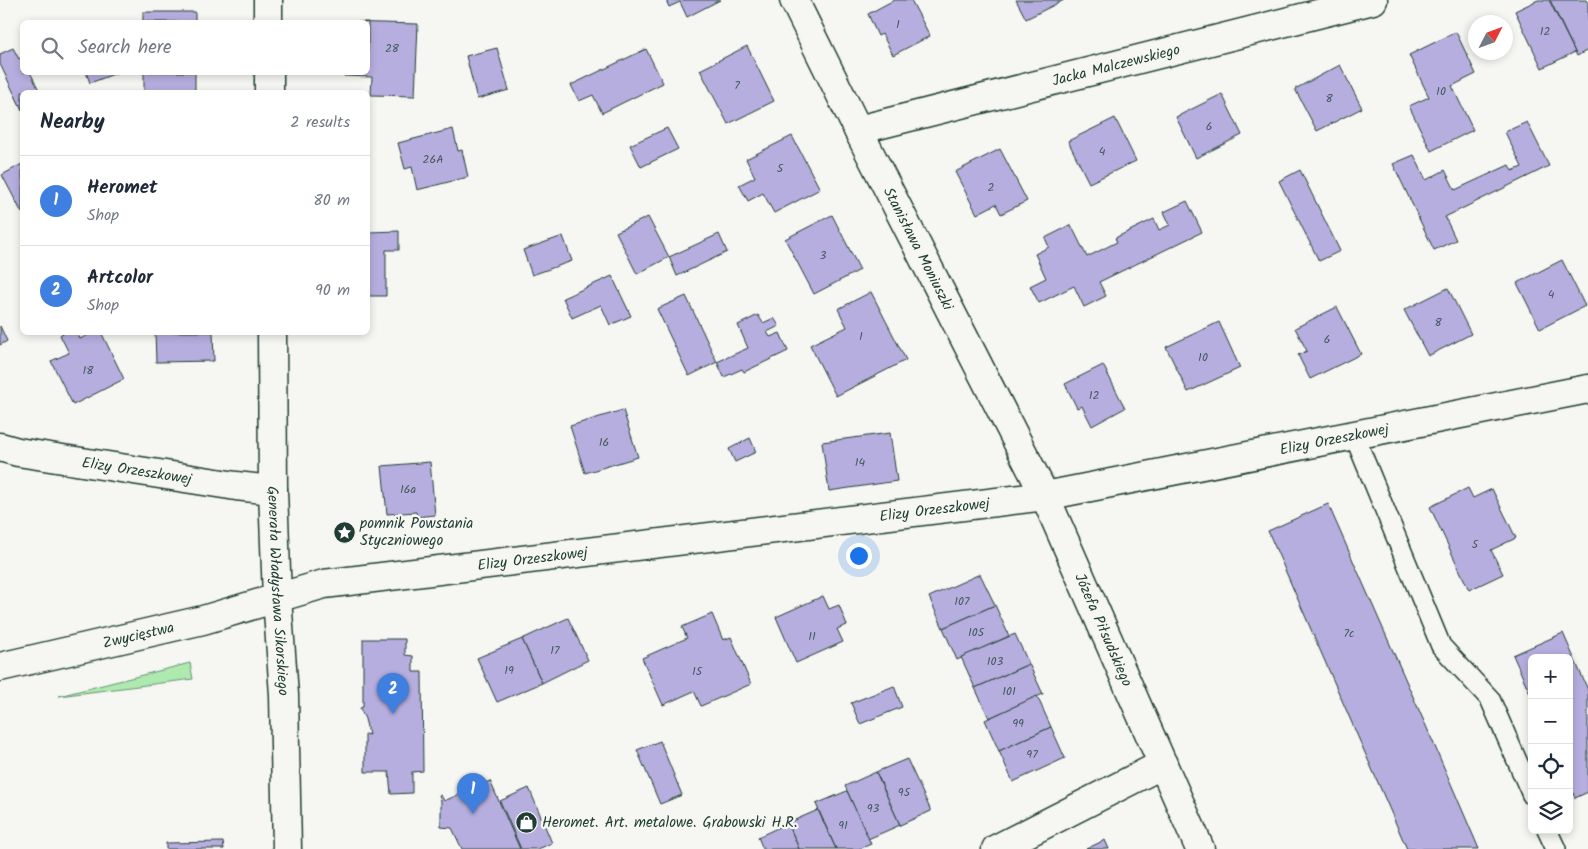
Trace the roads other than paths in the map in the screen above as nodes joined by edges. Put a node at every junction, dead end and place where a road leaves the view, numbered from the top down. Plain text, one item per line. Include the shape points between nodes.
1 (268, 0) edge
2 (794, 0) edge
3 (1373, 0) edge
4 (268, 20) edge
5 (269, 75) edge
6 (269, 90) edge
7 (858, 130) junction
8 (272, 335) edge
9 (1588, 389) edge
10 (1354, 435) junction
11 (0, 447) edge
12 (273, 490) junction
13 (1045, 496) junction
14 (277, 598) junction
15 (0, 667) edge
16 (1163, 764) junction
17 (1529, 789) edge
18 (1549, 834) edge
19 (287, 849) edge
20 (996, 849) edge
21 (1200, 849) edge
22 (1556, 849) edge

1 - 4 street
2 - 7 street, Stanisława Moniuszki
3 - 7 street, Jacka Malczewskiego
5 - 6 street
7 - 13 street, Stanisława Moniuszki
8 - 12 street, Generała Władysława Sikorskiego
9 - 10 street, Elizy Orzeszkowej
10 - 13 street, Elizy Orzeszkowej
10 - 17 lane via 1441,646 1490,700
11 - 12 street, Elizy Orzeszkowej via 46,457
12 - 14 street, Generała Władysława Sikorskiego
13 - 14 street, Elizy Orzeszkowej via 324,584
13 - 16 street, Józefa Piłsudskiego
14 - 15 street, Zwycięstwa via 203,620
14 - 19 street, Generała Władysława Sikorskiego via 284,695
16 - 20 street
16 - 21 street, Józefa Piłsudskiego
18 - 22 lane

